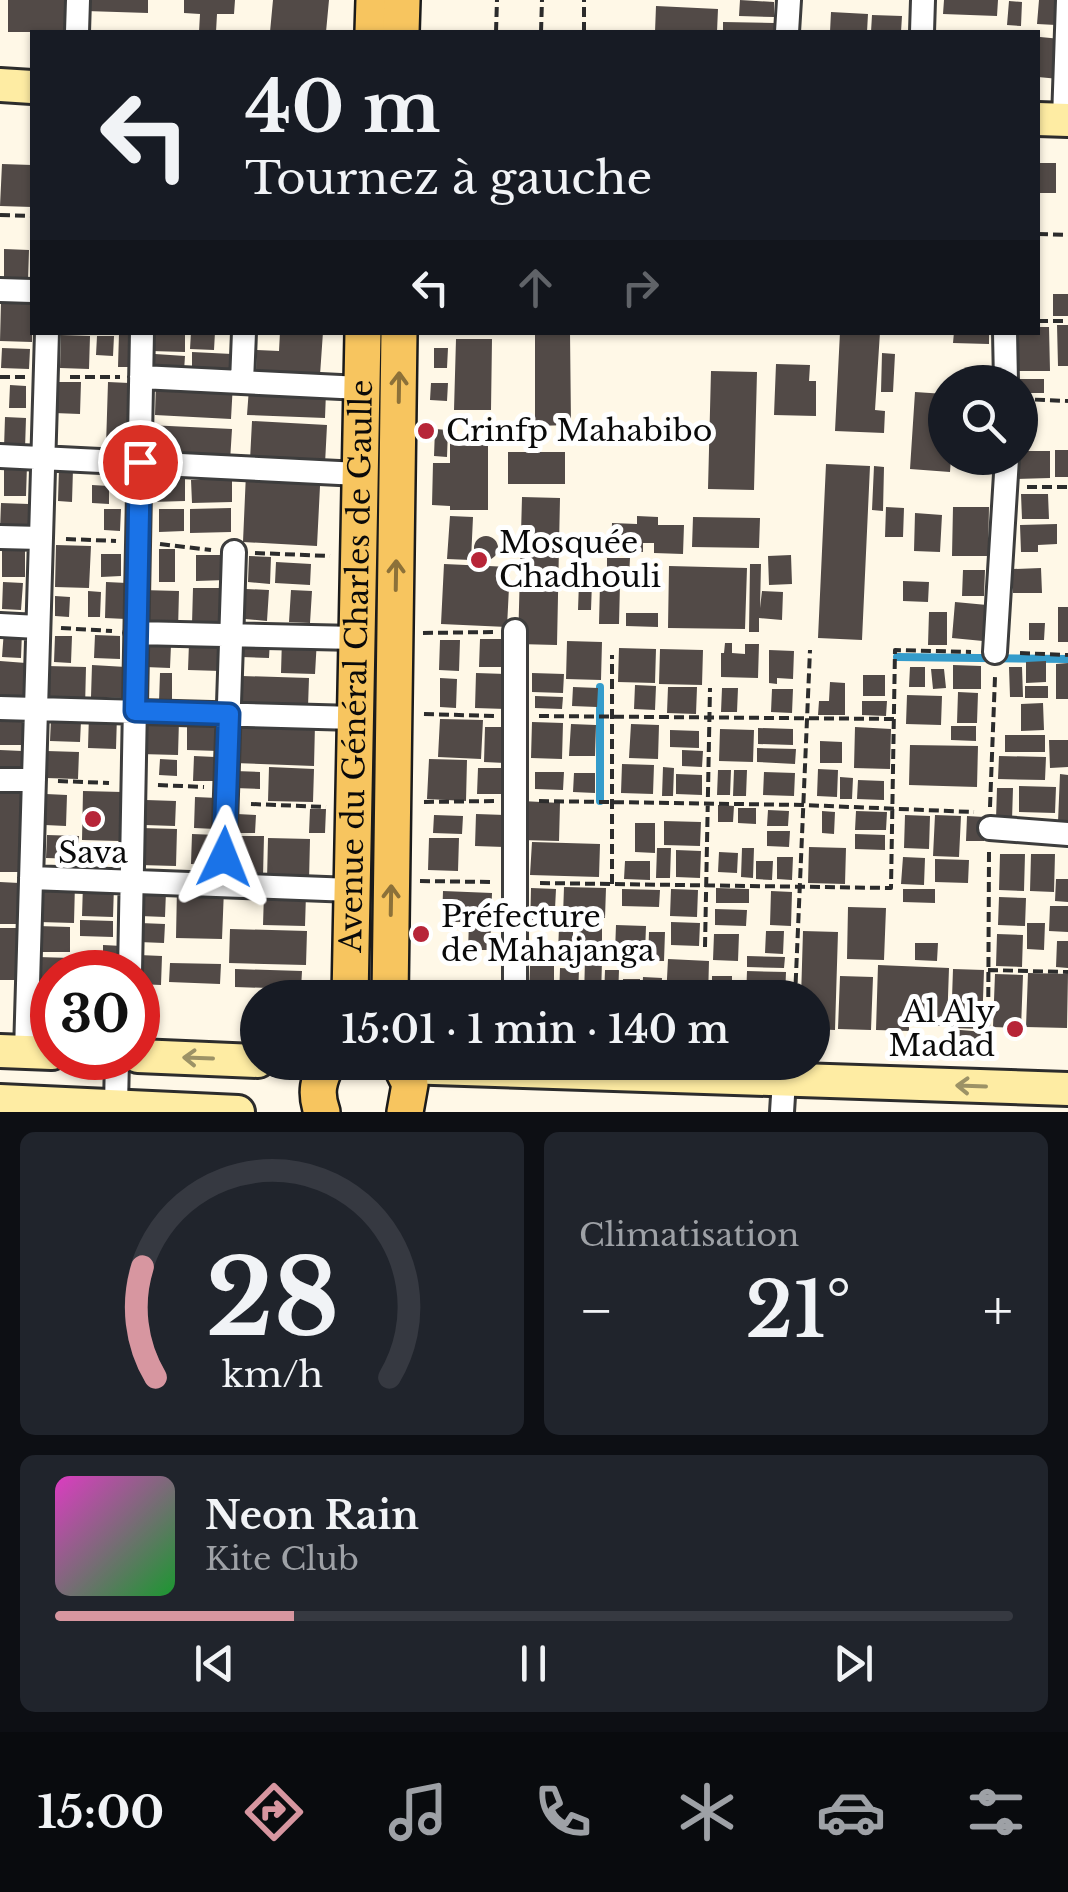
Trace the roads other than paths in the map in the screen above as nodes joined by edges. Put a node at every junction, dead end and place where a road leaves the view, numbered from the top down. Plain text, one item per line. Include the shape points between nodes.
1 (78, 0) edge
2 (374, 0) edge
3 (402, 0) edge
4 (789, 0) edge
5 (923, 0) edge
6 (1068, 0) edge
7 (77, 30) edge
8 (372, 30) edge
9 (402, 30) edge
10 (787, 30) edge
11 (922, 30) edge
12 (0, 85) edge
13 (30, 87) edge
14 (1056, 120) edge
15 (0, 290) edge
16 (30, 290) edge
17 (47, 335) edge
18 (244, 335) edge
19 (362, 335) edge
20 (399, 335) edge
21 (1006, 335) edge
22 (142, 337) edge
23 (1006, 365) edge
24 (141, 376) junction
25 (242, 382) junction
26 (361, 388) junction
27 (0, 456) edge
28 (43, 456) junction
29 (140, 462) junction
30 (359, 474) junction
31 (1008, 475) edge
32 (0, 537) edge
33 (41, 538) junction
34 (234, 552) road end
35 (0, 625) edge
36 (38, 627) junction
37 (515, 632) road end
38 (136, 633) junction
39 (232, 634) junction
40 (356, 638) junction
41 (995, 657) road end
42 (0, 708) edge
43 (36, 710) junction
44 (135, 711) junction
45 (229, 714) junction
46 (355, 718) junction
47 (0, 780) edge
48 (34, 780) junction
49 (990, 828) road end
50 (1068, 834) edge
51 (31, 878) junction
52 (132, 882) junction
53 (223, 884) junction
54 (352, 890) junction
55 (130, 950) edge
56 (350, 980) edge
57 (390, 980) edge
58 (515, 980) edge
59 (26, 1052) edge
60 (160, 1057) edge
61 (240, 1059) edge
62 (117, 1080) edge
63 (319, 1080) edge
64 (408, 1080) edge
65 (635, 1080) edge
66 (783, 1096) edge
67 (1055, 1097) edge
68 (0, 1101) edge
69 (116, 1106) junction
70 (238, 1112) edge
71 (322, 1112) edge
72 (405, 1112) edge

1 - 7 street
2 - 8 main road
3 - 9 main road
4 - 10 street
5 - 11 street
6 - 14 street
12 - 13 main road
15 - 16 street
17 - 28 street
18 - 25 street
19 - 26 main road, Avenue du Général Charles de Gaulle
57 -> 20 main road, Avenue du Général Charles de Gaulle
21 - 23 street
22 - 24 street
24 - 25 street
24 - 29 street
25 - 26 street
26 - 30 main road, Avenue du Général Charles de Gaulle
27 - 28 street
28 - 29 street
28 - 33 street
29 - 30 street
29 - 38 street
30 - 40 main road, Avenue du Général Charles de Gaulle
31 - 41 street
32 - 33 street
33 - 36 street
34 - 39 street
35 - 36 street
36 - 43 street
37 - 58 street
38 - 39 street
38 - 44 street
39 - 40 street
39 - 45 street
40 - 46 main road, Avenue du Général Charles de Gaulle
42 - 43 street
43 - 44 street
43 - 48 street
44 - 45 street
44 - 52 street
45 - 46 street
45 - 53 street
46 - 54 main road, Avenue du Général Charles de Gaulle
47 - 48 street
48 - 51 street
49 - 50 street
51 - 52 street
51 - 59 street
52 - 53 street
52 - 55 street
53 - 54 street
54 - 56 main road, Avenue du Général Charles de Gaulle
61 -> 60 main road
62 - 69 street
63 - 71 main road
64 - 72 main road
65 - 66 main road
67 -> 66 main road via 988,1086
68 - 69 main road
69 - 70 main road

